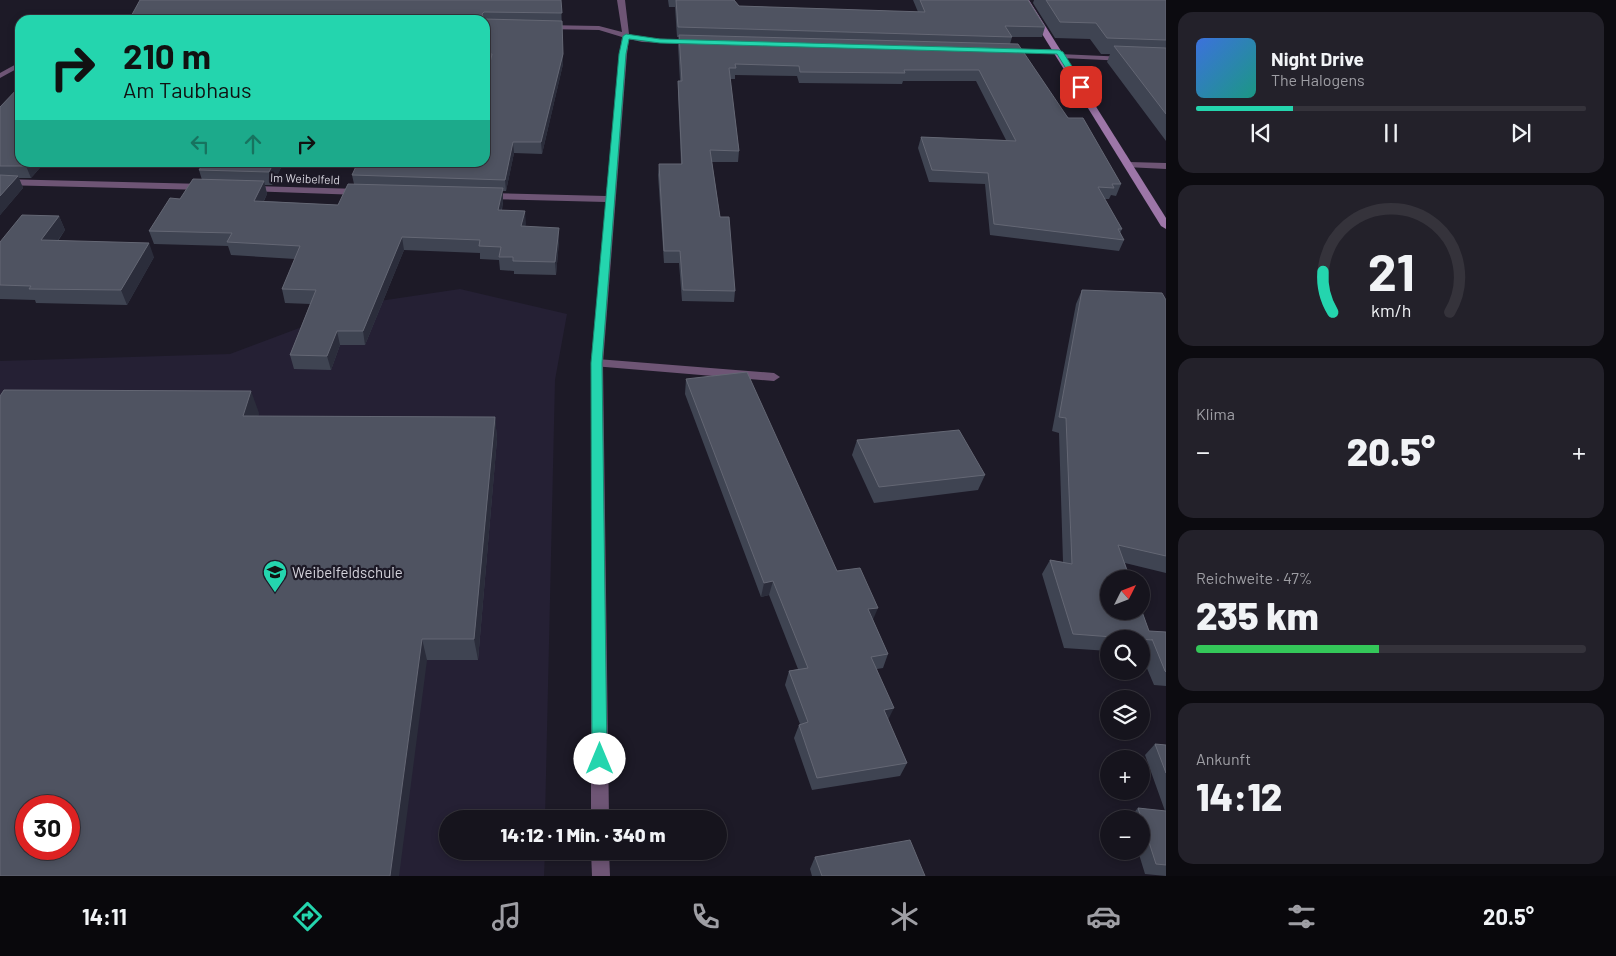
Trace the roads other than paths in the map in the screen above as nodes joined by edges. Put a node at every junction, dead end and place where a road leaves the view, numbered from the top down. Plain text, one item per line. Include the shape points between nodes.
1 (621, 0) edge
2 (1026, 0) edge
3 (534, 27) edge
4 (626, 36) junction
5 (700, 42) edge
6 (999, 50) edge
7 (1060, 54) junction
8 (1138, 59) edge
9 (15, 67) edge
10 (0, 76) edge
11 (1129, 165) junction
12 (1166, 166) edge
13 (0, 182) edge
14 (216, 188) edge
15 (236, 188) edge
16 (374, 192) edge
17 (472, 195) edge
18 (610, 199) junction
19 (1166, 226) edge
20 (597, 363) junction
21 (774, 377) dead end
22 (600, 810) edge
23 (600, 860) edge
24 (601, 876) edge

1 - 4 street
2 - 7 street
3 - 4 street via 599,28
4 - 5 street via 642,40
4 - 18 street
6 - 7 street
7 - 8 street
7 - 11 street
9 - 10 street
11 - 12 street
11 - 19 street
13 - 14 street
15 - 16 street, Im Weibelfeld
17 - 18 street
18 - 20 street
20 - 21 street
20 - 22 street
23 - 24 street

